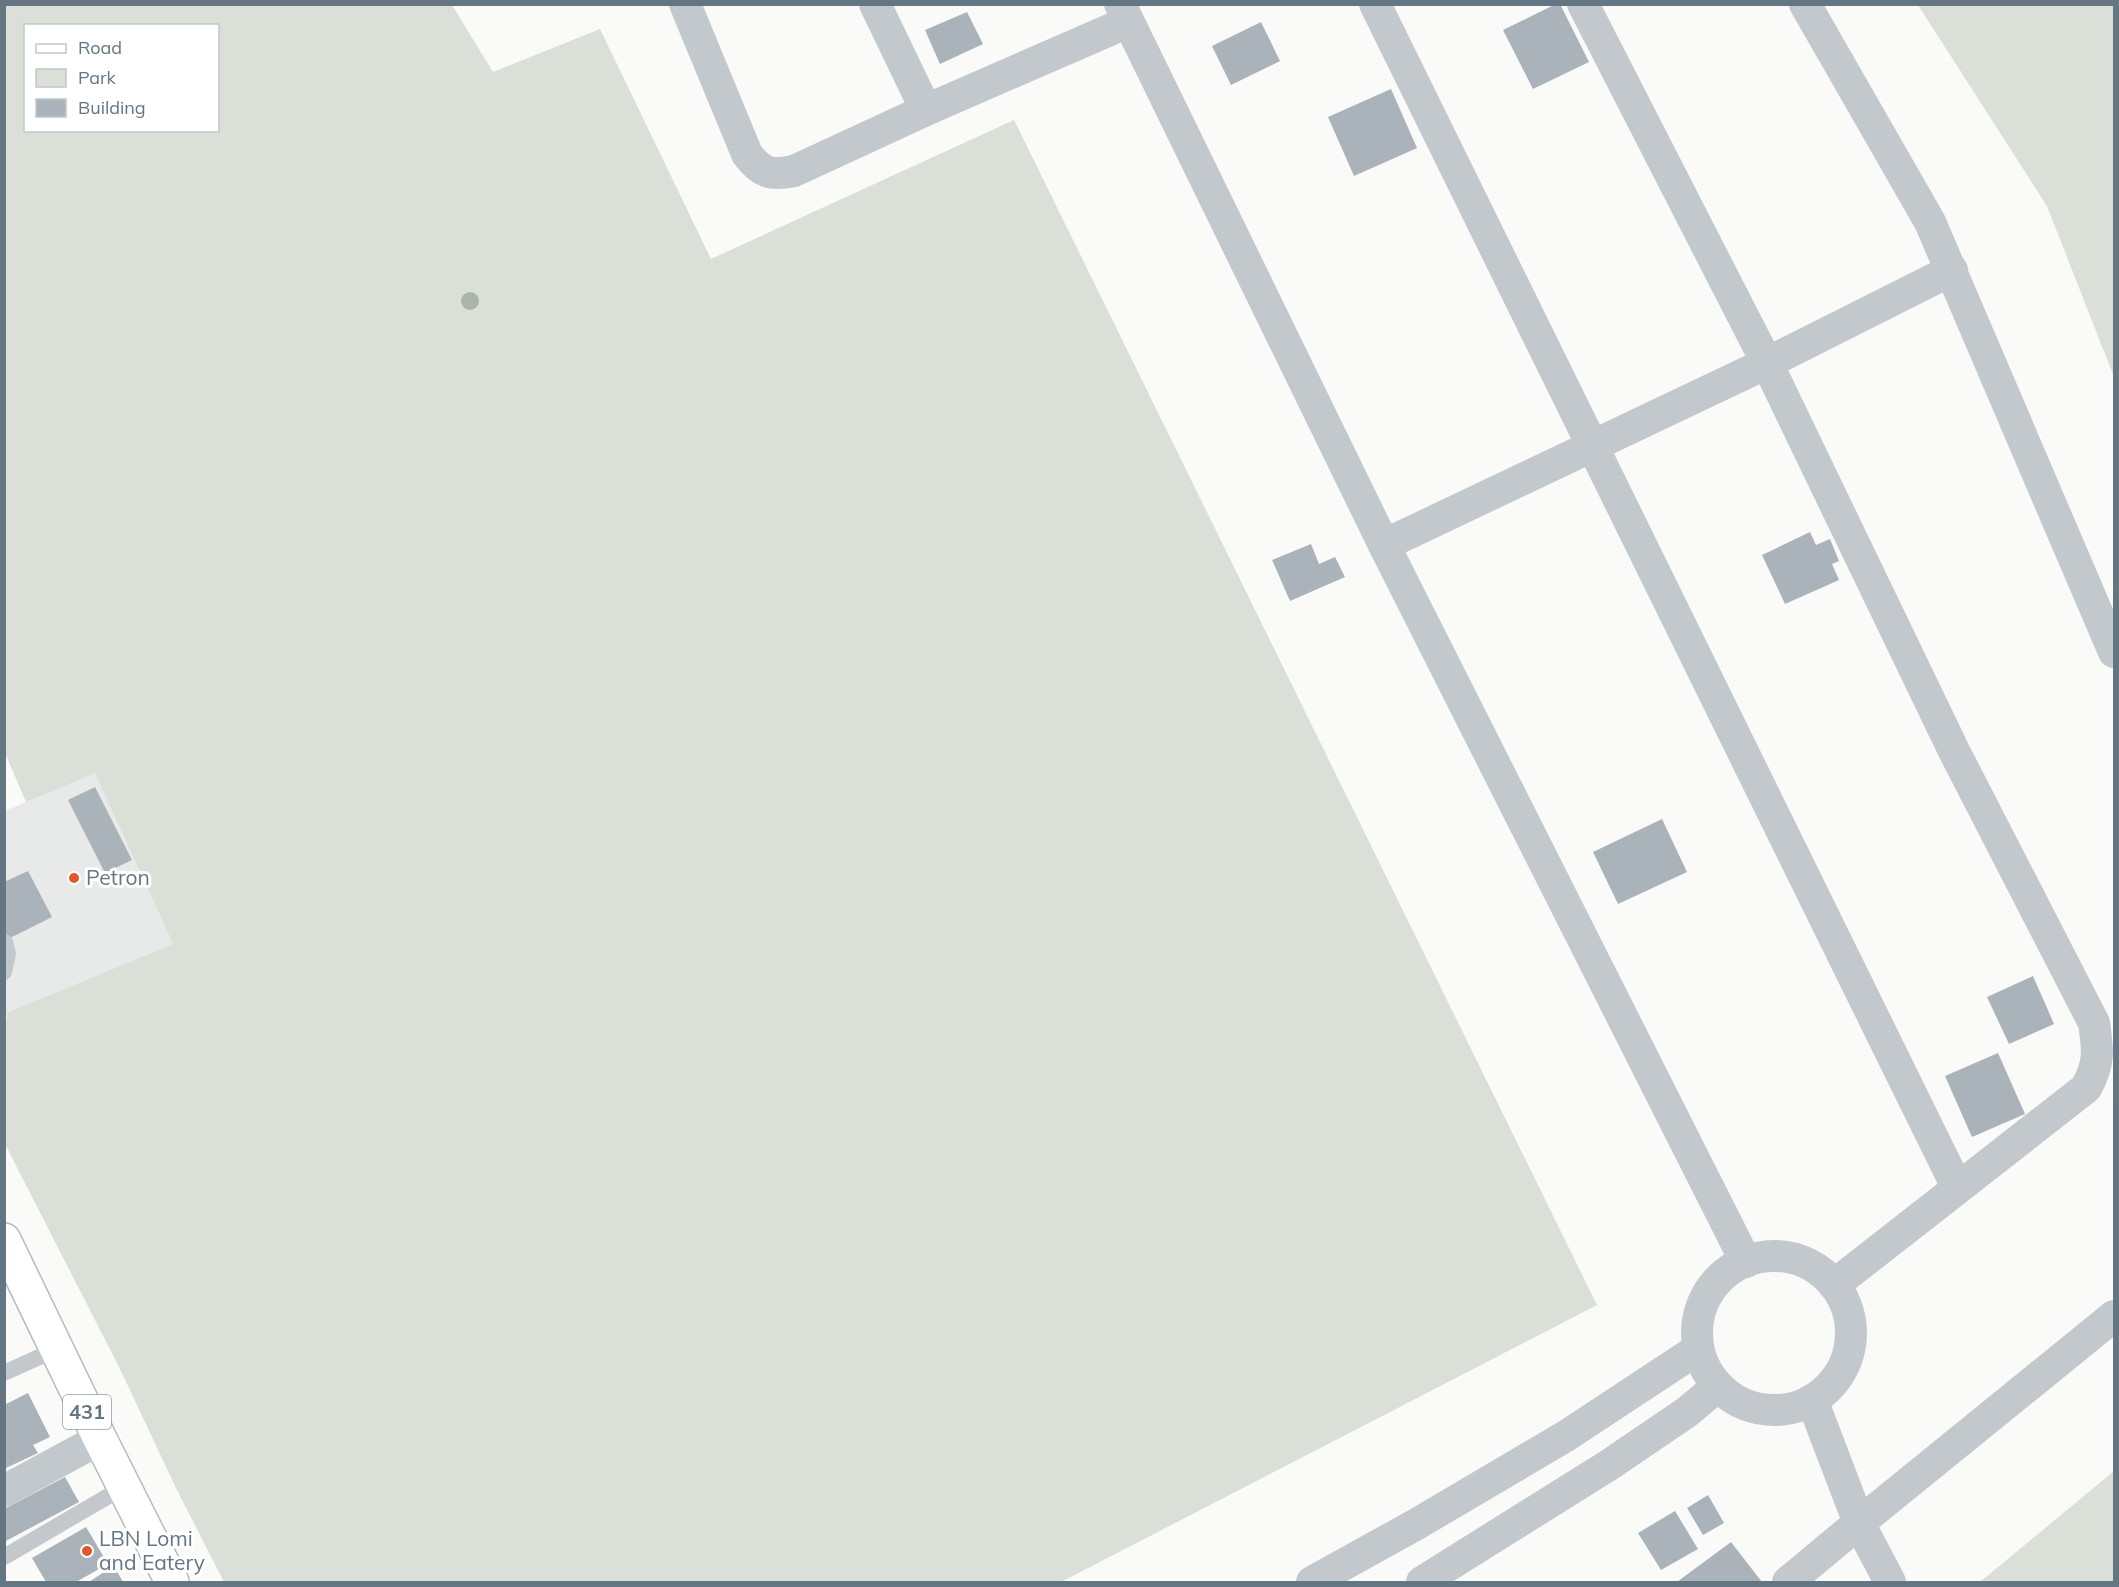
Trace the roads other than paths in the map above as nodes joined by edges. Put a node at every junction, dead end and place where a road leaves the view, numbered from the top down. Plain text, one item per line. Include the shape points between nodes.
1 (685, 4) edge
2 (875, 4) edge
3 (1375, 4) edge
4 (1582, 4) edge
5 (1805, 4) edge
6 (1124, 13) edge
7 (926, 110) junction
8 (1952, 270) junction
9 (1767, 363) junction
10 (1593, 446) junction
11 (1384, 545) junction
12 (2115, 652) edge
13 (5, 942) edge
14 (4, 972) edge
15 (1957, 1187) junction
16 (4, 1240) edge
17 (1746, 1262) junction
18 (1833, 1285) junction
19 (2115, 1316) edge
20 (57, 1349) junction
21 (1698, 1349) junction
22 (4, 1373) edge
23 (1718, 1386) junction
24 (1812, 1400) junction
25 (100, 1439) junction
26 (124, 1487) junction
27 (4, 1491) edge
28 (1859, 1523) junction
29 (4, 1557) edge
30 (172, 1582) edge
31 (1312, 1582) edge
32 (1422, 1582) edge
33 (1788, 1582) edge
34 (1890, 1582) edge

1 - 7 street via 747,154 768,173 794,171
2 - 7 street
3 - 10 street
4 - 9 street
5 - 8 street via 1930,222
6 - 7 street
6 - 11 street
8 - 9 street
8 - 12 street
9 - 10 street
9 - 15 street via 1954,751 2094,1023 2098,1053 2094,1074 2086,1088
10 - 11 street
10 - 15 street
11 - 17 street
13 - 14 lane via 8,954
15 - 18 street
16 - 20 main road, 431
17 - 18 street via 1784,1257 1820,1272
17 - 21 street via 1727,1272 1702,1306 1696,1327
18 - 24 street via 1845,1304 1851,1325 1850,1347 1843,1368 1830,1386
19 - 28 street
20 - 22 lane
20 - 25 main road, 431
21 - 23 street via 1705,1369
21 - 31 street via 1566,1436
23 - 24 street via 1734,1399 1773,1410 1793,1408
23 - 32 street via 1609,1465
24 - 28 street
25 - 26 main road, 431
25 - 27 street
26 - 29 lane
26 - 30 main road, 431
28 - 33 street
28 - 34 street

